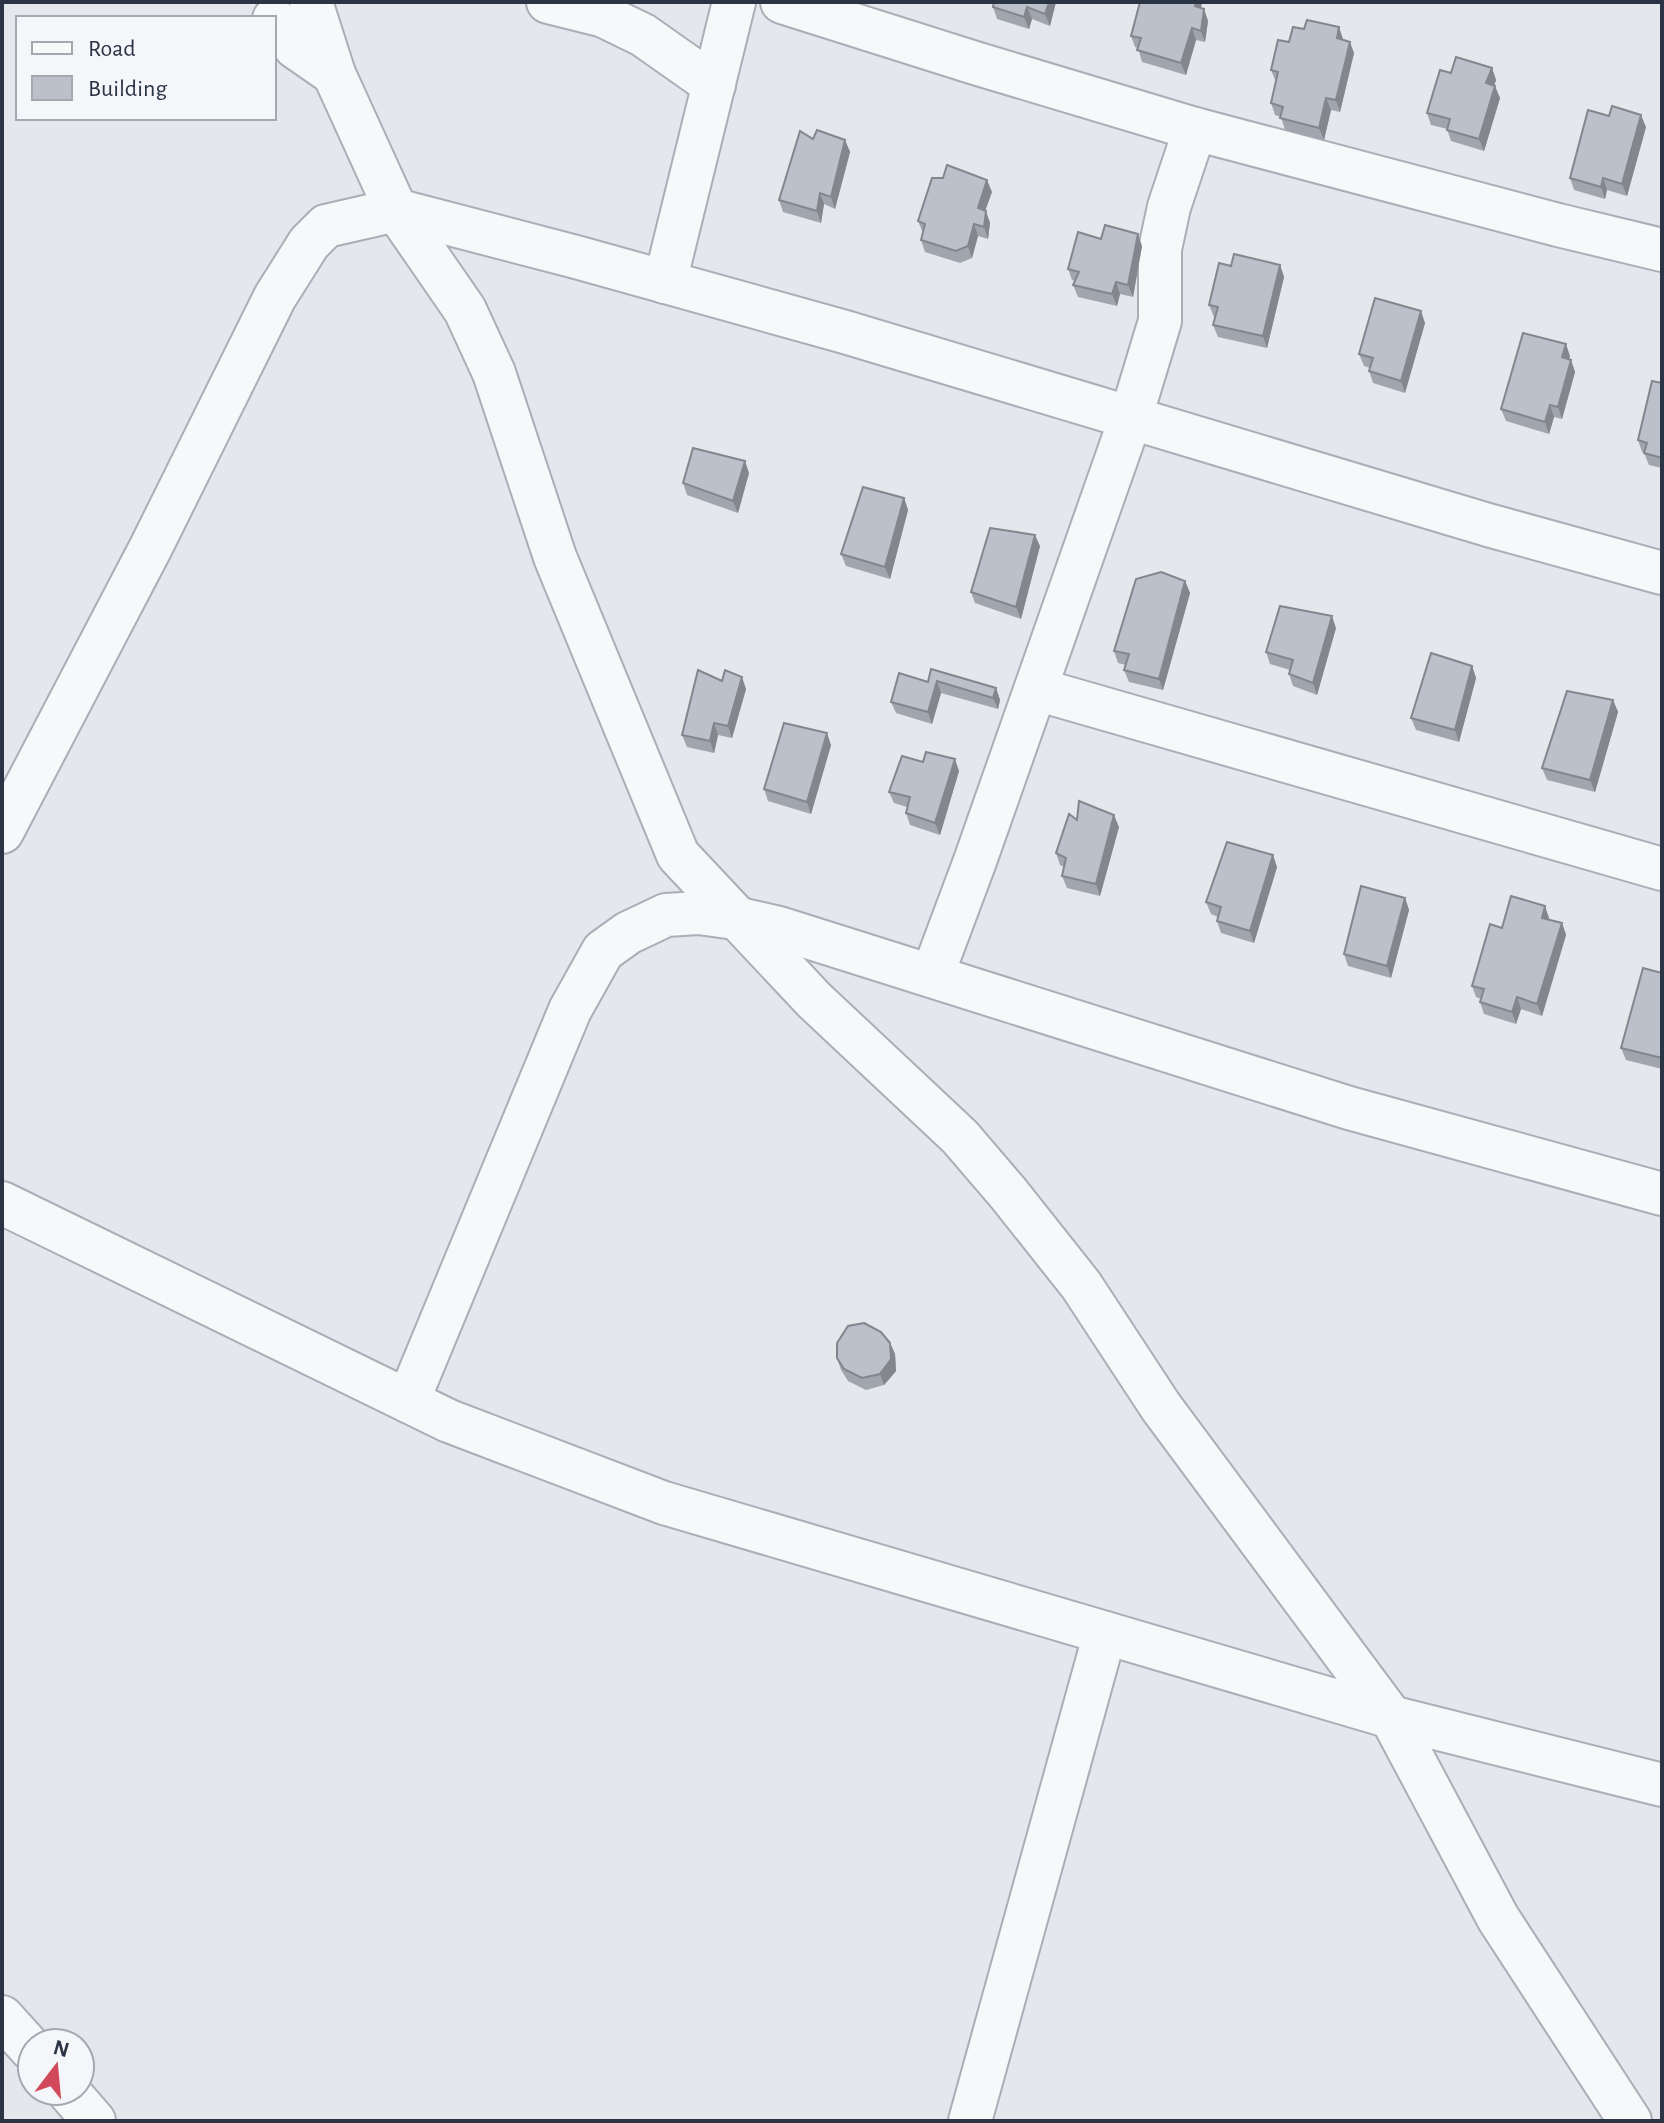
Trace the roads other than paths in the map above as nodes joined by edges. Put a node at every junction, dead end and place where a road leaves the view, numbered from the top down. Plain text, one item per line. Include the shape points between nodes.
1 (311, 2) edge
2 (548, 2) edge
3 (734, 2) edge
4 (782, 2) edge
5 (276, 22) edge
6 (334, 74) junction
7 (714, 85) junction
8 (1195, 129) junction
9 (396, 210) junction
10 (1662, 250) edge
11 (665, 282) junction
12 (1130, 420) junction
13 (1662, 573) edge
14 (1036, 689) junction
15 (2, 832) edge
16 (1662, 869) edge
17 (735, 918) junction
18 (932, 976) junction
19 (1662, 1194) edge
20 (2, 1203) edge
21 (408, 1401) junction
22 (1105, 1633) junction
23 (1391, 1717) junction
24 (1662, 1785) edge
25 (2, 2017) edge
26 (16, 2032) edge
27 (970, 2121) edge
28 (1630, 2121) edge

1 - 6 street
2 - 7 street via 604,16 643,35
3 - 7 street
4 - 8 street
5 - 6 street via 295,47
6 - 9 street
7 - 11 street
8 - 10 street
8 - 12 street via 1169,207 1160,249 1160,321
9 - 11 street
9 - 15 street via 326,226 309,243 275,297
9 - 17 street via 465,310 494,373 555,557 678,855
11 - 12 street
12 - 13 street
12 - 14 street
14 - 16 street
14 - 18 street
17 - 18 street
17 - 21 street via 666,915 603,951 570,1010
17 - 23 street via 960,1137 1008,1193 1081,1285 1161,1407
18 - 19 street via 1349,1108
20 - 21 street
21 - 22 street via 664,1503
22 - 23 street
22 - 27 street
23 - 24 street
23 - 28 street via 1498,1918
25 - 26 street

